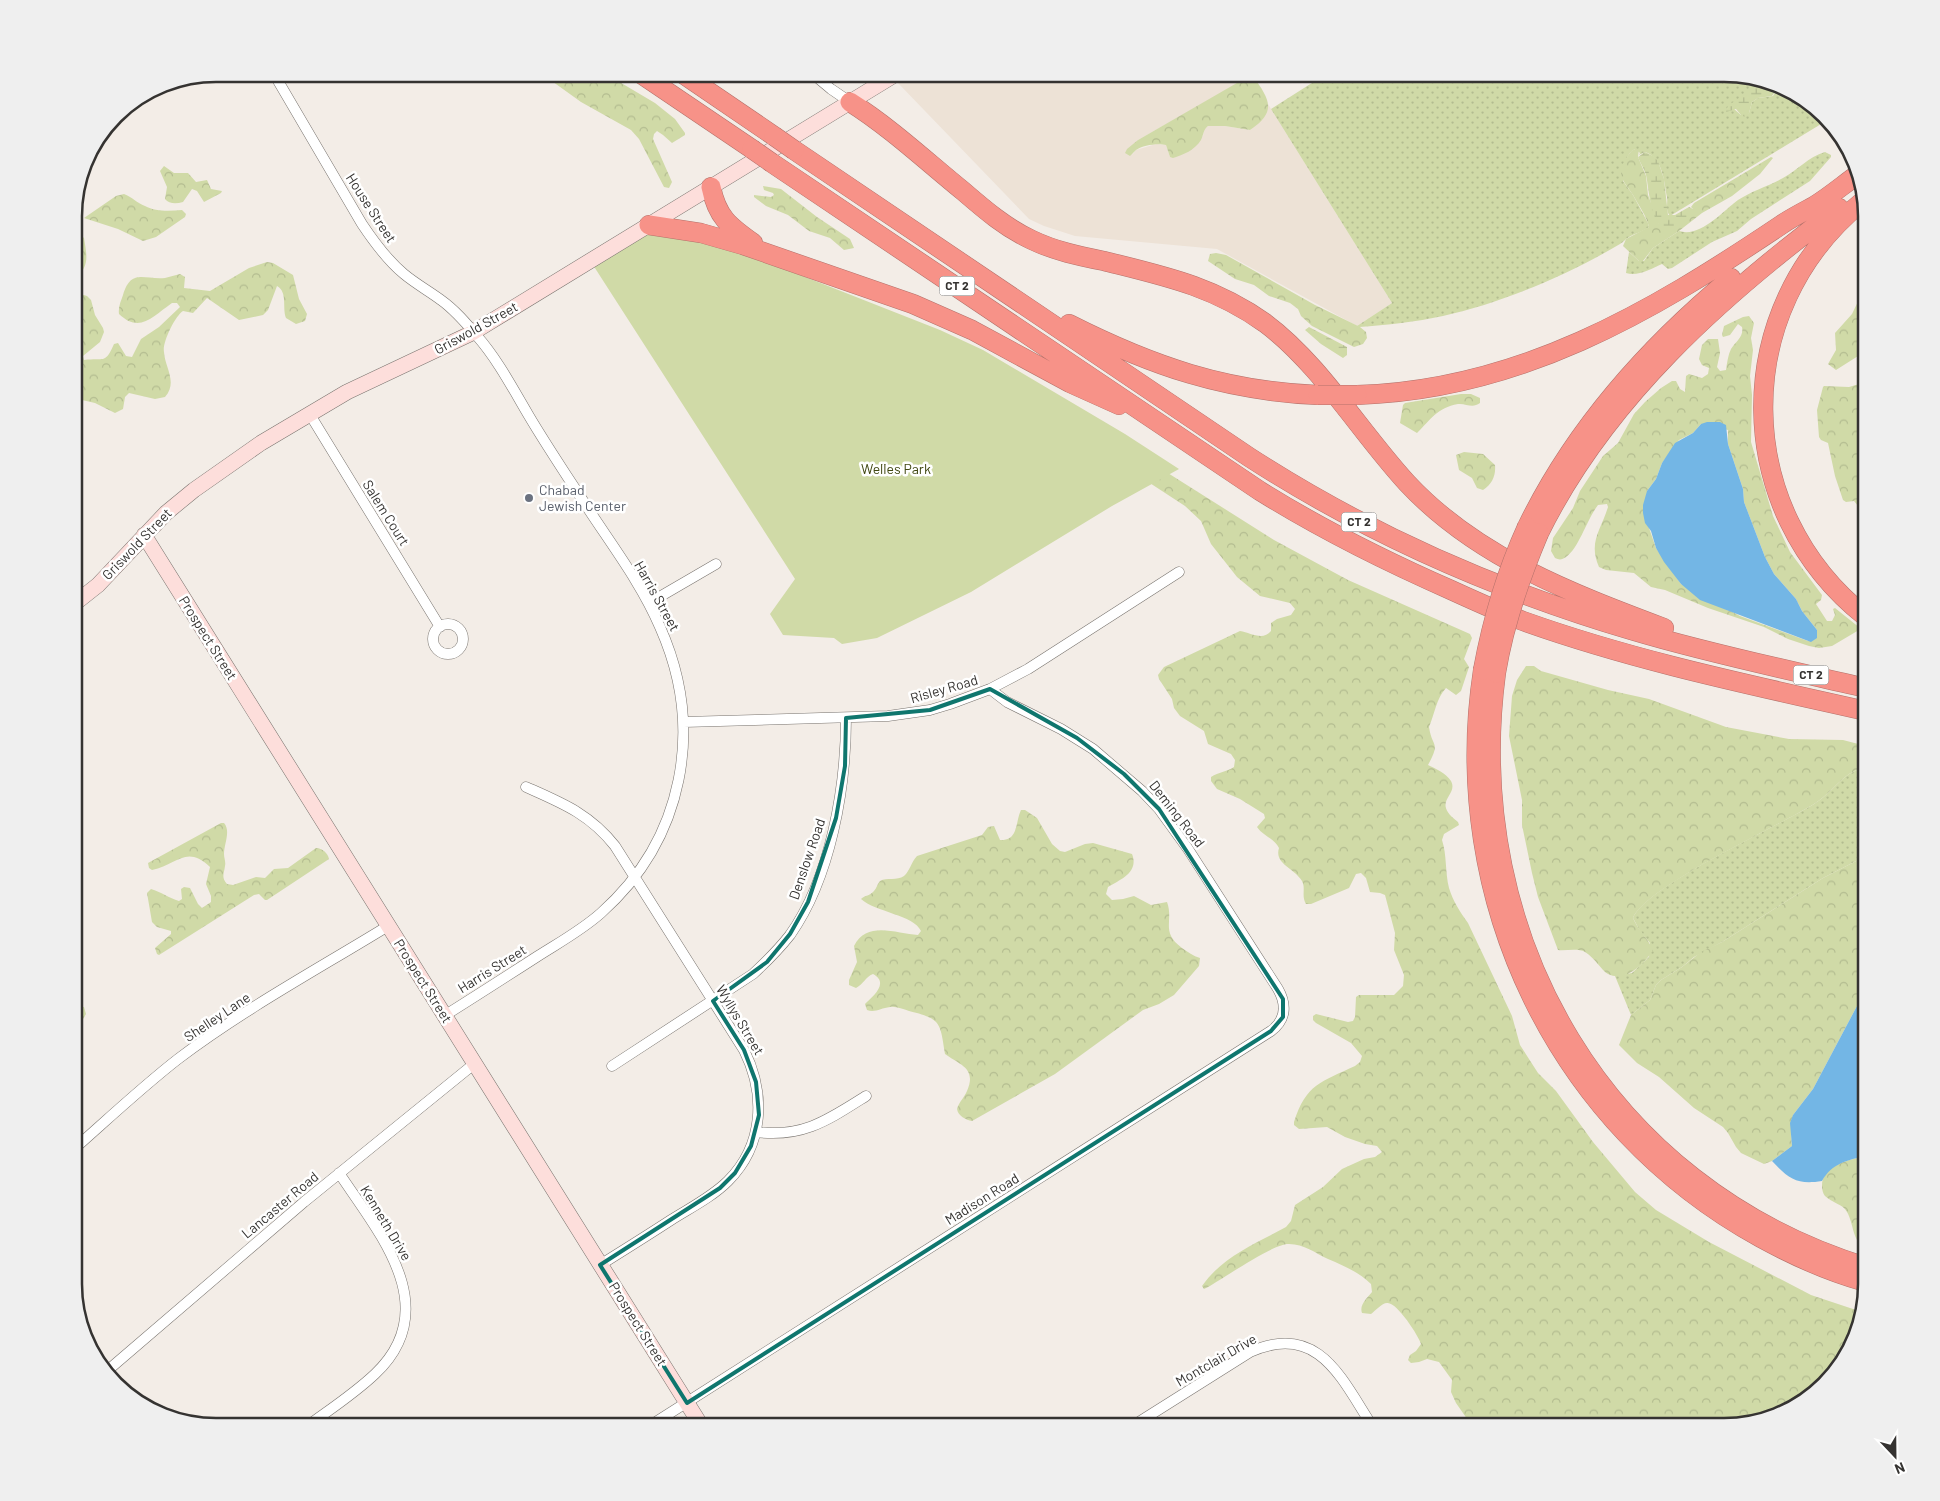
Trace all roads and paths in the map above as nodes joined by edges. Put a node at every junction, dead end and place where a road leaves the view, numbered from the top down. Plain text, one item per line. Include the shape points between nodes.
1 (279, 83) edge
2 (654, 83) edge
3 (696, 83) edge
4 (823, 83) edge
5 (882, 83) edge
6 (850, 102) junction
7 (1852, 178) edge
8 (711, 187) junction
9 (1855, 196) edge
10 (1815, 205) junction
11 (1856, 206) edge
12 (649, 225) junction
13 (764, 251) junction
14 (1004, 292) junction
15 (474, 332) junction
16 (1142, 411) junction
17 (309, 413) junction
18 (1533, 530) junction
19 (144, 535) junction
20 (716, 564) dead end
21 (1179, 572) dead end
22 (83, 597) edge
23 (649, 603) junction
24 (1857, 610) edge
25 (440, 627) dead end
26 (1757, 663) junction
27 (1490, 672) junction
28 (1857, 686) edge
29 (990, 689) junction
30 (1857, 709) edge
31 (846, 718) junction
32 (684, 722) junction
33 (526, 787) dead end
34 (635, 877) junction
35 (388, 926) junction
36 (713, 1001) junction
37 (1284, 1011) joint
38 (444, 1016) junction
39 (474, 1064) junction
40 (612, 1066) dead end
41 (866, 1096) dead end
42 (756, 1132) junction
43 (83, 1141) edge
44 (339, 1173) junction
45 (1857, 1264) edge
46 (600, 1265) junction
47 (1857, 1279) edge
48 (111, 1367) edge
49 (687, 1403) junction
50 (317, 1419) edge
51 (661, 1419) edge
52 (697, 1419) edge
53 (1144, 1419) edge
54 (1368, 1419) edge

1 - 15 street, House Street via 378,247 403,274 449,306
2 - 16 highway, CT 2, bridge
3 - 14 highway, CT 2, bridge
4 - 6 street
5 - 6 main road, Griswold Street
6 - 8 main road, Griswold Street
6 - 26 highway via 885,126 995,218 1025,237 1058,250 1193,284 1224,298 1265,324 1308,364 1419,494 1485,548 1579,595
7 - 10 highway
8 - 12 main road, Griswold Street
8 - 13 highway via 723,219
9 - 18 highway via 1732,294 1662,361 1593,443
10 - 14 highway, bridge via 1722,265 1605,330 1507,370 1455,384 1411,391 1357,395 1293,394 1206,379 1115,347
10 - 18 highway via 1702,302 1624,383 1567,455 1544,494
11 - 24 highway via 1820,243 1786,298 1768,354 1763,408 1770,466 1793,528 1820,572
12 - 13 highway via 701,233
12 - 15 main road, Griswold Street
13 - 16 highway via 933,312 1088,392
14 - 26 highway, CT 2 via 1263,466 1373,530 1560,608 1642,634
15 - 17 main road, Griswold Street
15 - 23 street, Harris Street via 499,365
16 - 30 highway, CT 2 via 1303,517 1393,564 1498,611 1566,636 1644,658
17 - 19 main road, Griswold Street via 201,485
17 - 25 street, Salem Court
18 - 27 highway, bridge via 1505,582 1494,620
19 - 22 main road, Griswold Street
19 - 35 main road, Prospect Street
20 - 23 street
21 - 29 street, Risley Road via 1028,669
23 - 32 street, Harris Street via 673,660
26 - 28 highway, CT 2
27 - 45 highway via 1492,804 1500,861 1523,942 1549,1002 1572,1042 1634,1123 1700,1182 1784,1234
27 - 47 highway via 1478,710 1476,765 1487,868 1518,967 1558,1047 1609,1116 1689,1192 1779,1248
29 - 31 street, Risley Road via 930,710
29 - 37 street, Deming Road via 1007,702 1094,749 1159,809 1278,989
31 - 32 street, Risley Road
31 - 36 street, Denslow Road via 845,766 836,818 825,860 808,902 790,934 766,962
32 - 34 street, Harris Street via 682,760 674,799 654,848
33 - 34 street, Wyllys Street via 570,806 592,821 608,837
34 - 36 street, Wyllys Street
34 - 38 street, Harris Street via 612,904 584,926
35 - 38 main road, Prospect Street
35 - 43 street, Shelley Lane via 199,1044 160,1073
36 - 40 street, Denslow Road
36 - 42 street, Wyllys Street via 744,1050 753,1071 759,1104
37 - 49 street, Madison Road via 1280,1022 1270,1032
38 - 39 main road, Prospect Street
39 - 44 street, Lancaster Road
39 - 46 main road, Prospect Street
41 - 42 street via 808,1129 783,1134
42 - 46 street, Wyllys Street via 741,1164 720,1188
44 - 48 street, Lancaster Road
44 - 50 street, Kenneth Drive via 396,1263 404,1290 406,1317 396,1346 384,1365
46 - 49 main road, Prospect Street
49 - 51 street, Madison Road
49 - 52 main road, Prospect Street
53 - 54 street, Montclair Drive via 1250,1352 1268,1345 1286,1344 1313,1350 1329,1362

